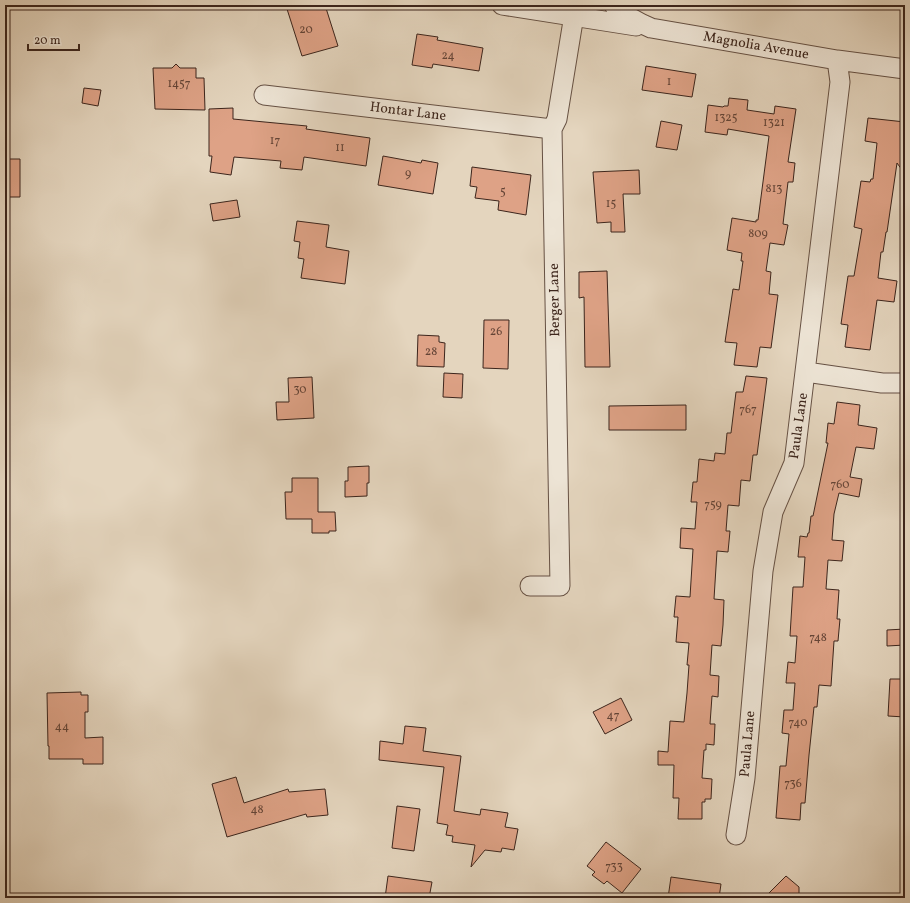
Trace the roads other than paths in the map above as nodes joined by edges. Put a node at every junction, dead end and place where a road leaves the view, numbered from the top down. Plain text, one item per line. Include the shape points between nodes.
1 (502, 5) edge
2 (614, 5) edge
3 (574, 15) junction
4 (651, 28) junction
5 (837, 60) junction
6 (905, 70) edge
7 (264, 95) dead end
8 (552, 129) junction
9 (806, 372) junction
10 (905, 383) edge
11 (530, 586) dead end
12 (736, 835) dead end

1 - 3 street
2 - 4 street, Magnolia Avenue via 636,22
3 - 4 street
3 - 8 street, Berger Lane via 557,119
4 - 5 street, Magnolia Avenue
5 - 6 street, Magnolia Avenue
5 - 9 street, Paula Lane via 840,82
7 - 8 street, Hontar Lane
8 - 11 street, Berger Lane via 560,586
9 - 10 street via 882,383
9 - 12 street, Paula Lane via 794,463 773,512 763,571 745,778

